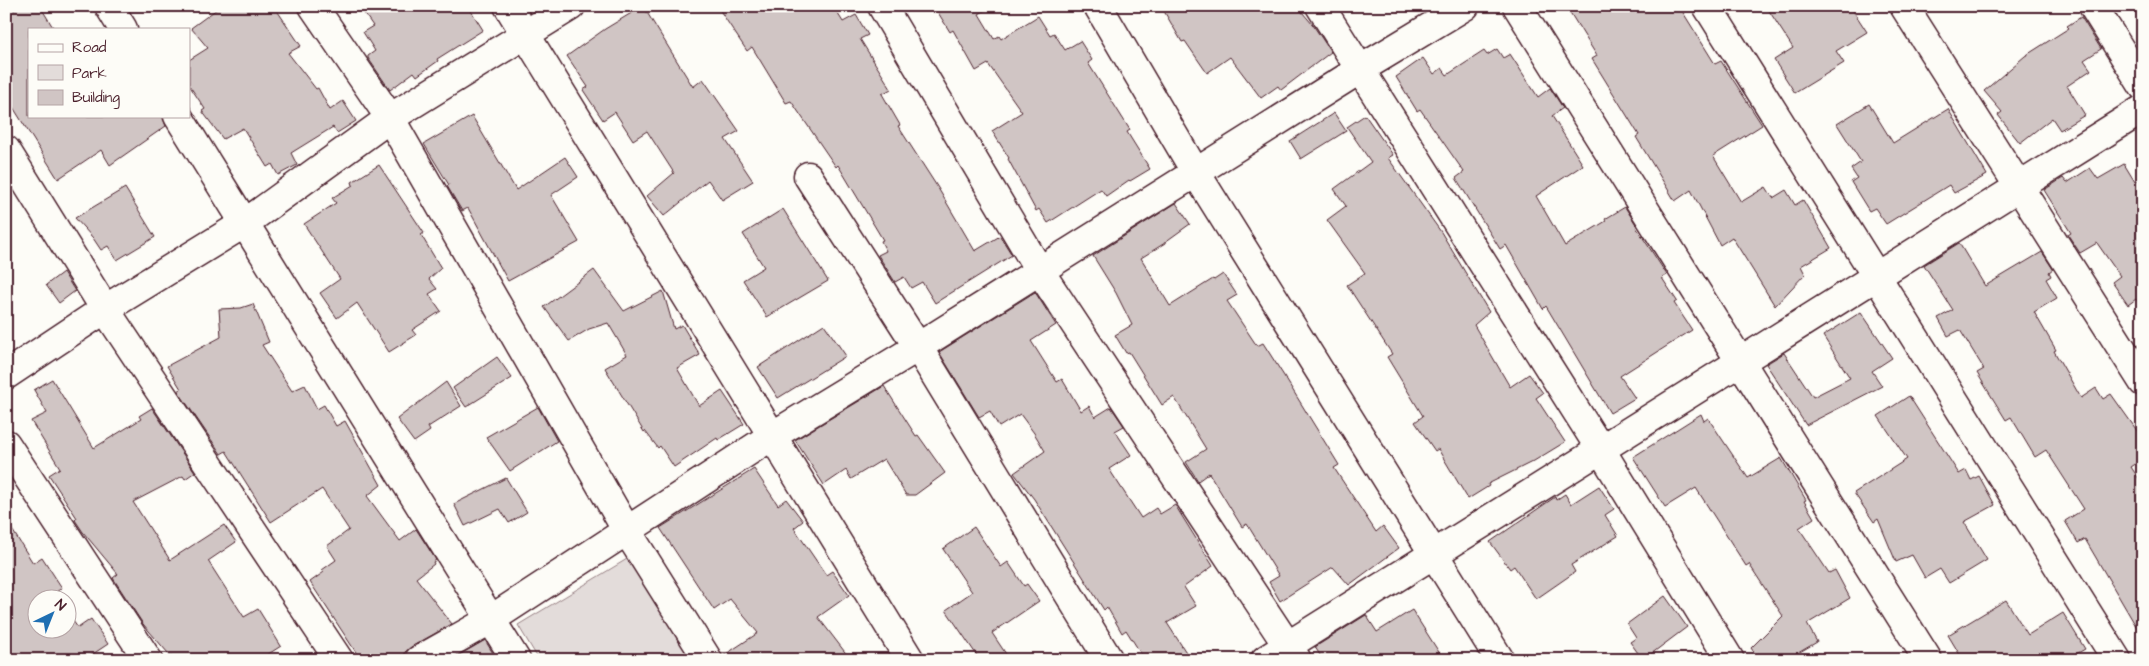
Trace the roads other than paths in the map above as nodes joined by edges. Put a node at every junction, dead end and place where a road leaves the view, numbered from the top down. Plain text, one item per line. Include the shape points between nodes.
1 (109, 6) edge
2 (313, 6) edge
3 (508, 6) edge
4 (572, 6) edge
5 (882, 6) edge
6 (1098, 6) edge
7 (1320, 6) edge
8 (1465, 6) edge
9 (1517, 6) edge
10 (1707, 6) edge
11 (1904, 6) edge
12 (2092, 6) edge
13 (122, 28) edge
14 (526, 34) junction
15 (1359, 70) junction
16 (2143, 86) edge
17 (2143, 109) edge
18 (179, 118) edge
19 (390, 118) junction
20 (6, 150) edge
21 (1196, 173) junction
22 (808, 176) dead end
23 (2019, 187) junction
24 (245, 223) junction
25 (1039, 270) junction
26 (1876, 276) junction
27 (105, 310) junction
28 (918, 347) junction
29 (1740, 362) junction
30 (6, 375) edge
31 (2143, 382) edge
32 (772, 436) junction
33 (6, 444) edge
34 (1601, 450) junction
35 (627, 530) junction
36 (1434, 555) junction
37 (490, 620) junction
38 (1292, 653) edge
39 (148, 660) edge
40 (339, 660) edge
41 (419, 660) edge
42 (516, 660) edge
43 (708, 660) edge
44 (910, 660) edge
45 (1109, 660) edge
46 (1265, 660) edge
47 (1500, 660) edge
48 (1730, 660) edge
49 (1928, 660) edge
50 (2117, 660) edge

1 - 13 street
2 - 19 street
3 - 14 street
4 - 14 street
5 - 25 street
6 - 21 street
7 - 15 street
8 - 15 street
9 - 29 street
10 - 26 street
11 - 23 street
12 - 16 street
14 - 19 street
14 - 32 street
15 - 21 street
15 - 34 street
17 - 23 street
18 - 24 street
19 - 24 street
19 - 35 street
20 - 27 street
21 - 25 street
21 - 36 street
22 - 28 street
23 - 26 street
23 - 31 street
24 - 27 street
24 - 37 street
25 - 28 street
25 - 38 street
26 - 29 street
26 - 50 street
27 - 30 street
27 - 40 street
28 - 32 street
28 - 45 street
29 - 34 street
29 - 49 street
32 - 35 street
32 - 44 street
33 - 39 street
34 - 36 street
34 - 48 street
35 - 37 street
35 - 43 street
36 - 38 street
36 - 47 street
37 - 41 street
37 - 42 street
38 - 46 street

